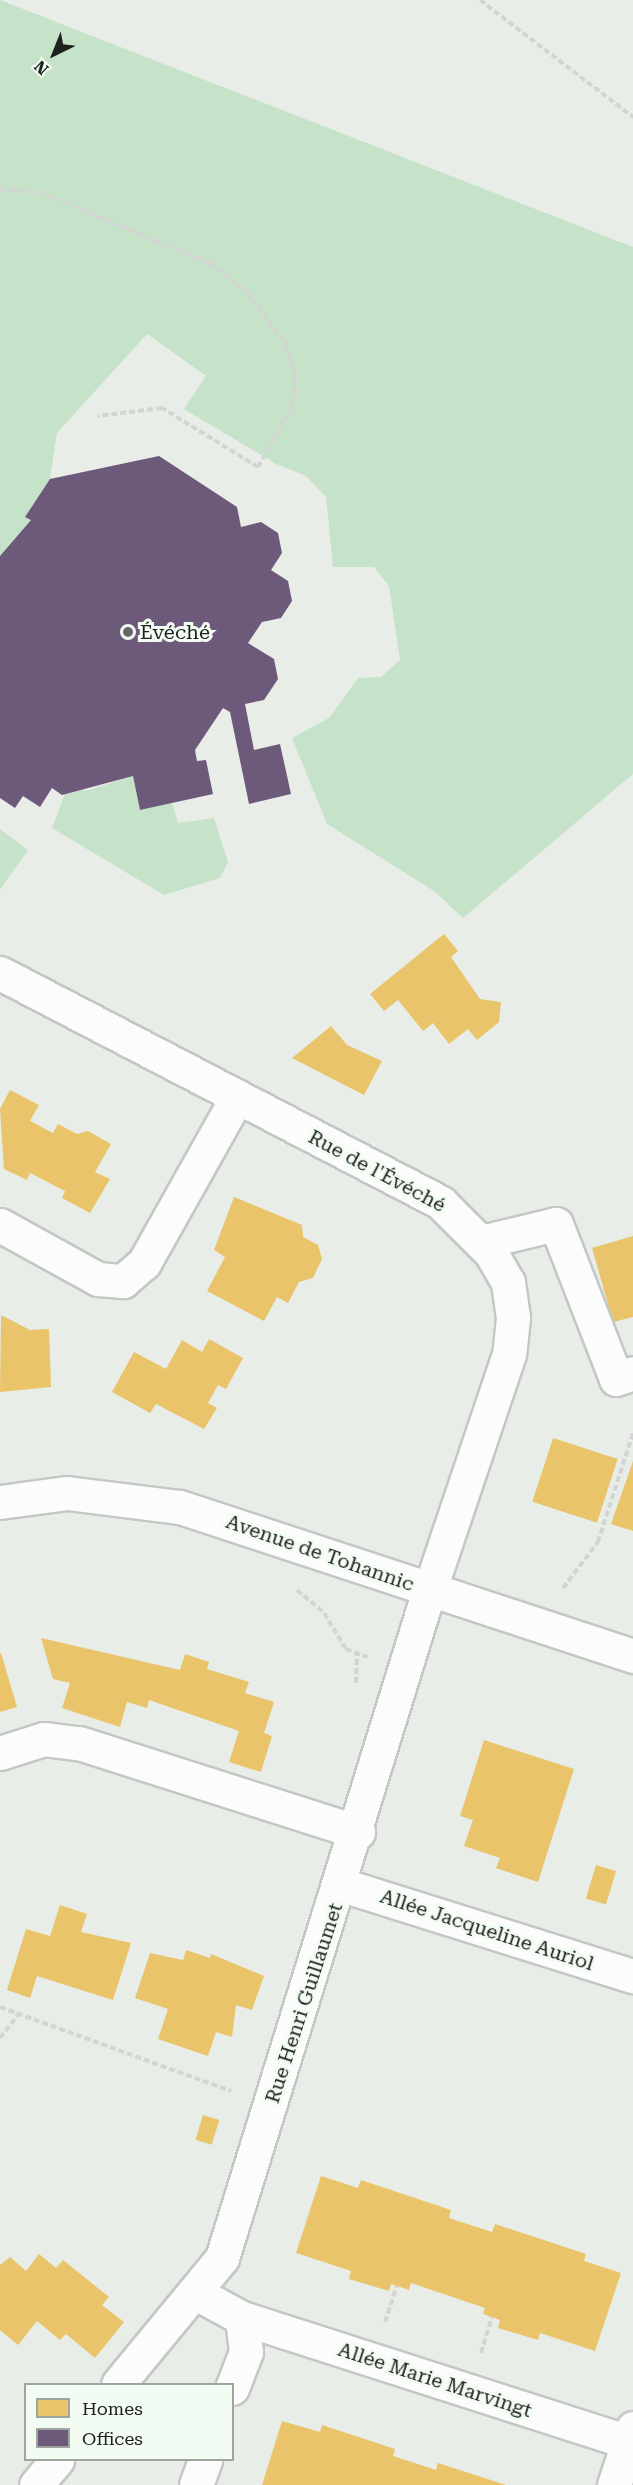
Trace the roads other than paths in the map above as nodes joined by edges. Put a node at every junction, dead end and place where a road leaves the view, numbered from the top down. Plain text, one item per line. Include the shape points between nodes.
1 (0, 973) edge
2 (237, 1097) junction
3 (0, 1225) edge
4 (481, 1242) junction
5 (633, 1373) edge
6 (0, 1502) edge
7 (430, 1591) junction
8 (633, 1656) edge
9 (0, 1753) edge
10 (358, 1832) junction
11 (342, 1885) junction
12 (633, 1976) edge
13 (194, 2292) junction
14 (242, 2318) junction
15 (120, 2383) edge
16 (234, 2383) edge
17 (631, 2435) edge
18 (56, 2461) edge
19 (205, 2461) edge
20 (36, 2485) edge
21 (196, 2485) edge
22 (614, 2485) edge

1 - 2 street, Rue de l'Évéché
2 - 3 street via 144,1263 123,1281 98,1279
2 - 4 street, Rue de l'Évéché via 441,1203
4 - 5 street via 556,1224 616,1378
4 - 7 street, Rue de l'Évéché via 508,1282 513,1318 509,1354
6 - 7 street, Avenue de Tohannic via 67,1493 180,1507
7 - 8 street, Avenue de Tohannic
7 - 10 street, Rue Henri Guillaumet
9 - 10 street via 59,1738
10 - 11 street, Rue Henri Guillaumet
11 - 12 street, Allée Jacqueline Auriol
11 - 13 street, Rue Henri Guillaumet via 222,2258
13 - 14 street, Allée Marie Marvingt
13 - 15 street, Rue Henri Guillaumet
14 - 16 street via 246,2352
14 - 17 street, Allée Marie Marvingt
17 - 22 street, Allée Marie Marvingt
18 - 20 street
19 - 21 street

